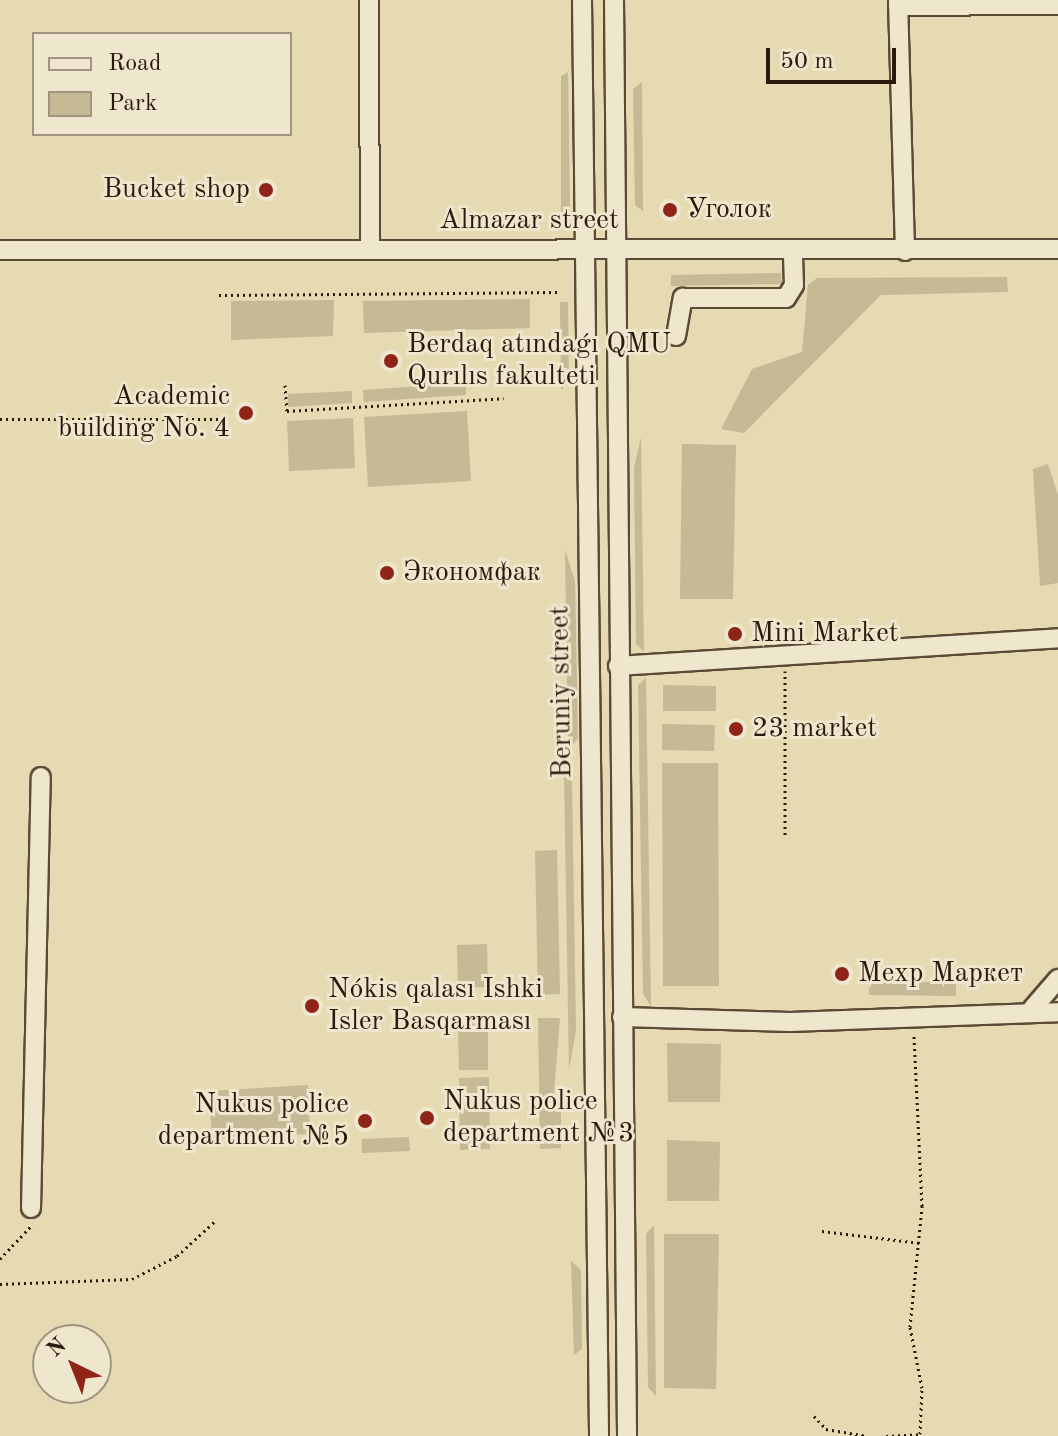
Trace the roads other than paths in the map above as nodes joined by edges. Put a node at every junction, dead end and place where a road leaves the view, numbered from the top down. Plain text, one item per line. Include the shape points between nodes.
1 (369, 0) edge
2 (582, 0) edge
3 (614, 0) edge
4 (898, 3) edge
5 (1058, 5) edge
6 (370, 248) junction
7 (614, 248) junction
8 (583, 249) junction
9 (1058, 249) edge
10 (0, 250) edge
11 (793, 251) junction
12 (905, 251) junction
13 (676, 336) dead end
14 (1058, 638) edge
15 (618, 666) junction
16 (41, 777) dead end
17 (1058, 979) edge
18 (1032, 1009) junction
19 (1058, 1012) edge
20 (622, 1017) junction
21 (36, 1212) road end
22 (626, 1381) junction
23 (599, 1383) junction
24 (599, 1436) edge
25 (627, 1436) edge

1 - 6 street
2 - 8 street, Beruniy street
3 - 7 street, Beruniy street
4 - 5 street
4 - 12 street
6 - 8 street, Almazar street
6 - 10 street, Almazar street
7 - 8 street, Almazar street
7 - 11 street, Almazar street
7 - 15 street, Beruniy street
8 - 23 street, Beruniy street
9 - 12 street, Almazar street
11 - 12 street, Almazar street
11 - 13 street via 794,285 786,298 683,298
14 - 15 street
15 - 20 street, Beruniy street
16 - 21 street
17 - 18 street
18 - 19 street
18 - 20 street via 913,1020
20 - 22 street, Beruniy street
22 - 23 street
22 - 25 street, Beruniy street
23 - 24 street, Beruniy street

